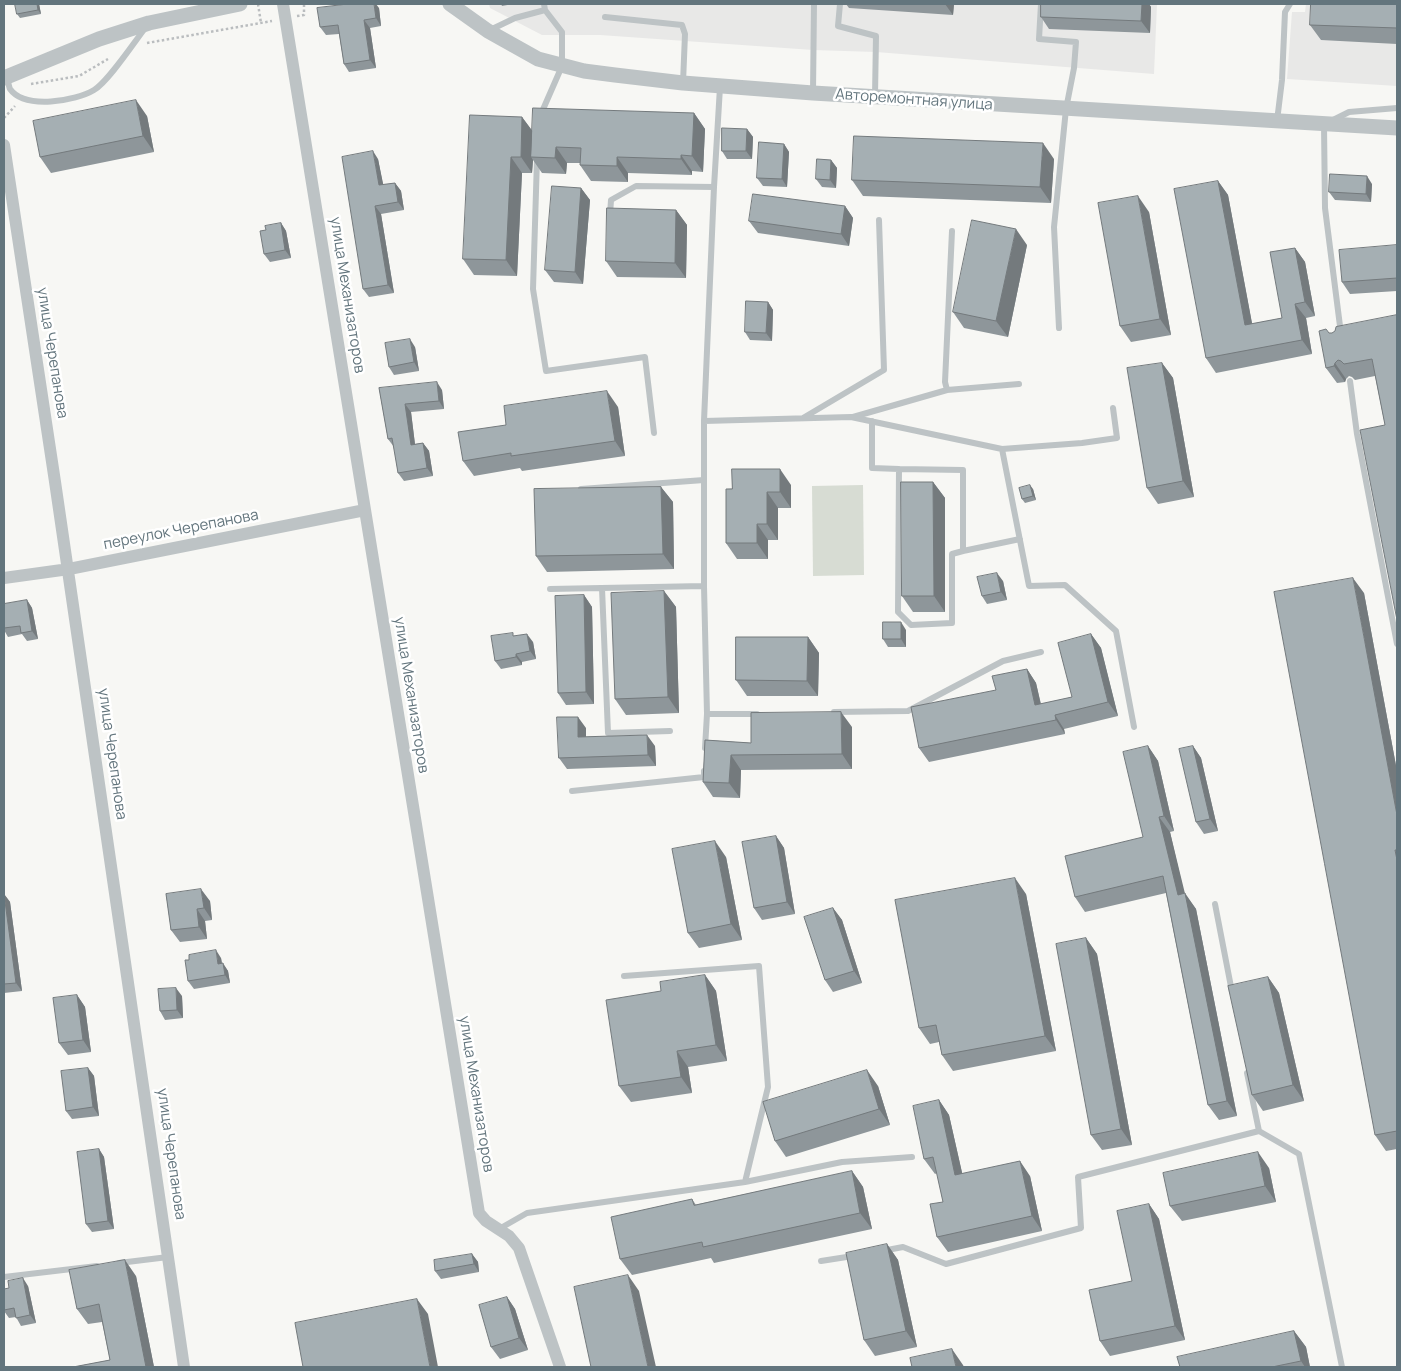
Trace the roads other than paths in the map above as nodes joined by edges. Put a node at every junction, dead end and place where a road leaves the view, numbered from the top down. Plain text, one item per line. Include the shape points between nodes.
1 (240, 4) edge
2 (283, 4) edge
3 (450, 4) edge
4 (814, 4) edge
5 (840, 4) edge
6 (1041, 4) edge
7 (1290, 4) edge
8 (545, 7) edge
9 (605, 18) dead end
10 (149, 23) junction
11 (488, 31) junction
12 (562, 66) junction
13 (5, 78) edge
14 (683, 83) junction
15 (720, 86) junction
16 (813, 93) junction
17 (875, 97) junction
18 (1397, 108) edge
19 (1066, 109) junction
20 (539, 121) edge
21 (1277, 122) junction
22 (1324, 124) junction
23 (1397, 128) edge
24 (4, 145) edge
25 (538, 151) edge
26 (714, 188) junction
27 (610, 220) edge
28 (879, 220) dead end
29 (952, 231) dead end
30 (1058, 328) dead end
31 (1342, 344) edge
32 (1350, 381) dead end
33 (1019, 384) dead end
34 (948, 390) junction
35 (1113, 408) dead end
36 (851, 417) junction
37 (802, 419) junction
38 (704, 421) junction
39 (872, 421) junction
40 (654, 433) dead end
41 (1002, 449) junction
42 (898, 469) junction
43 (704, 480) junction
44 (571, 489) edge
45 (365, 510) junction
46 (1020, 538) junction
47 (963, 551) junction
48 (69, 569) junction
49 (4, 578) edge
50 (704, 586) junction
51 (602, 588) junction
52 (550, 589) dead end
53 (1397, 644) edge
54 (1041, 652) dead end
55 (822, 713) edge
56 (706, 714) junction
57 (764, 714) edge
58 (1134, 726) dead end
59 (670, 731) dead end
60 (705, 753) edge
61 (705, 761) edge
62 (572, 791) dead end
63 (1215, 904) dead end
64 (624, 976) dead end
65 (1233, 999) edge
66 (1246, 1065) edge
67 (1258, 1131) junction
68 (912, 1157) dead end
69 (745, 1182) junction
70 (499, 1229) junction
71 (876, 1252) edge
72 (857, 1255) edge
73 (168, 1257) junction
74 (821, 1261) dead end
75 (110, 1264) edge
76 (101, 1265) edge
77 (4, 1277) edge
78 (184, 1367) edge
79 (560, 1367) edge
80 (1342, 1367) edge

1 - 10 street
2 - 45 street, улица Механизаторов
3 - 11 street, Авторемонтная улица
4 - 16 lane
5 - 17 lane via 838,26 876,36
6 - 19 lane via 1040,39 1076,42
7 - 21 lane via 1285,12
8 - 11 lane
8 - 12 lane via 562,32
9 - 14 lane via 682,25 685,34
10 - 13 street via 99,39
10 - 13 lane via 95,90 68,100 46,102 22,98 10,89
11 - 12 street, Авторемонтная улица via 538,59
12 - 14 street, Авторемонтная улица
12 - 20 lane
14 - 15 street, Авторемонтная улица
15 - 16 street, Авторемонтная улица
15 - 26 lane
16 - 17 street, Авторемонтная улица
17 - 19 street, Авторемонтная улица
18 - 22 lane via 1350,112
19 - 21 street, Авторемонтная улица
19 - 30 lane via 1054,227
21 - 22 street, Авторемонтная улица
22 - 23 street, Авторемонтная улица
22 - 31 lane via 1326,208
24 - 48 street, улица Черепанова
25 - 40 lane via 533,290 546,371 645,357
26 - 27 lane via 636,186 611,200
26 - 38 lane
28 - 37 lane via 884,370
29 - 34 lane via 945,382
32 - 53 lane
33 - 34 lane
34 - 36 lane
35 - 41 lane via 1117,438
36 - 37 lane
36 - 39 lane
37 - 38 lane
38 - 43 lane
39 - 41 lane
39 - 42 lane via 872,468
41 - 46 lane
42 - 47 lane via 963,470
42 - 47 lane via 898,612 911,625 952,623 952,554
43 - 44 lane
43 - 50 lane
45 - 48 street, переулок Черепанова
45 - 70 street, улица Механизаторов via 479,1213
46 - 47 lane
46 - 58 lane via 1029,586 1065,585 1116,630
48 - 49 street, переулок Черепанова
48 - 73 street, улица Черепанова
50 - 51 lane
50 - 56 lane
51 - 52 lane
51 - 59 lane via 608,733
54 - 55 lane via 1003,661 908,711
56 - 57 lane
56 - 60 lane
61 - 62 lane via 704,777
63 - 65 lane
64 - 69 lane via 759,966 768,1087
66 - 67 lane
67 - 71 lane via 1078,1177 1081,1228 946,1264 903,1247
67 - 80 lane via 1299,1154
68 - 69 lane via 842,1162
69 - 70 lane via 527,1214
70 - 79 street, улица Механизаторов via 519,1248
72 - 74 lane
73 - 75 lane
73 - 78 street, улица Черепанова
76 - 77 lane

